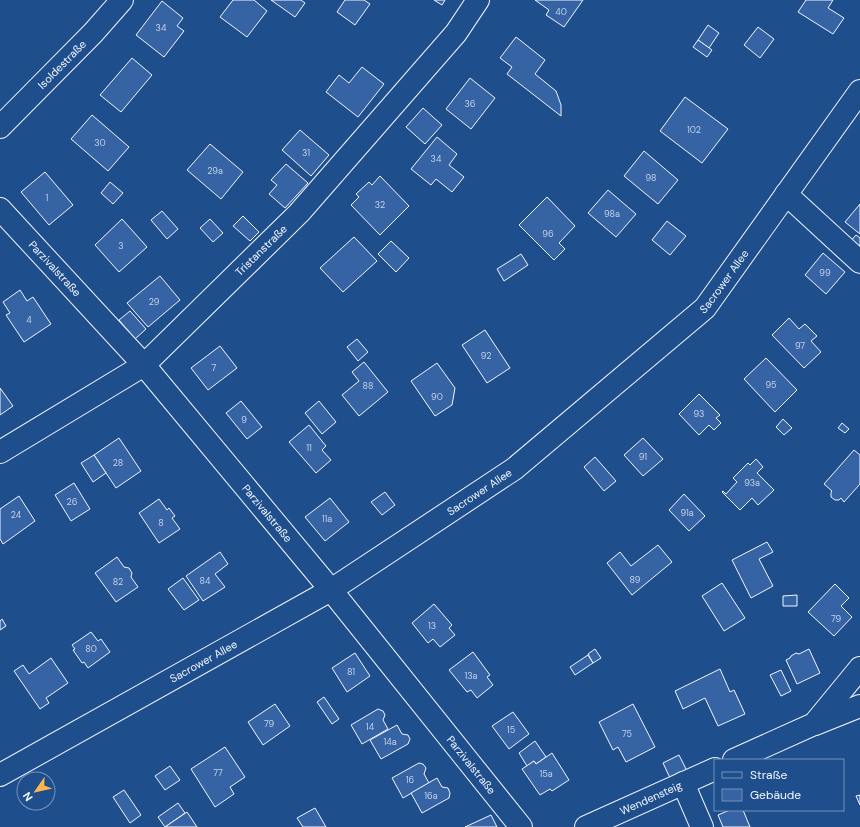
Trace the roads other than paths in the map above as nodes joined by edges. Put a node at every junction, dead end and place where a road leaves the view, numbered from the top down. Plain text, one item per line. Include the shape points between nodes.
1 (122, 0) edge
2 (478, 0) edge
3 (860, 91) edge
4 (0, 127) edge
5 (786, 194) junction
6 (0, 209) edge
7 (860, 262) edge
8 (144, 365) junction
9 (0, 452) edge
10 (331, 590) junction
11 (860, 668) edge
12 (860, 706) edge
13 (814, 724) junction
14 (736, 759) edge
15 (714, 769) edge
16 (0, 775) edge
17 (683, 783) junction
18 (521, 827) edge
19 (586, 827) edge
20 (702, 827) edge

1 - 4 street, Isoldestraße
2 - 8 street, Tristanstraße via 456,33 299,213
3 - 5 street, Sacrower Allee
5 - 7 street
5 - 10 street, Sacrower Allee via 704,308 514,469
6 - 8 street, Parzivalstraße
8 - 9 street, Tristanstraße
8 - 10 street, Parzivalstraße
10 - 16 street, Sacrower Allee
10 - 18 street, Parzivalstraße
11 - 13 street
12 - 13 street
13 - 14 street
15 - 17 street, Wendensteig
17 - 19 street, Wendensteig
17 - 20 street

